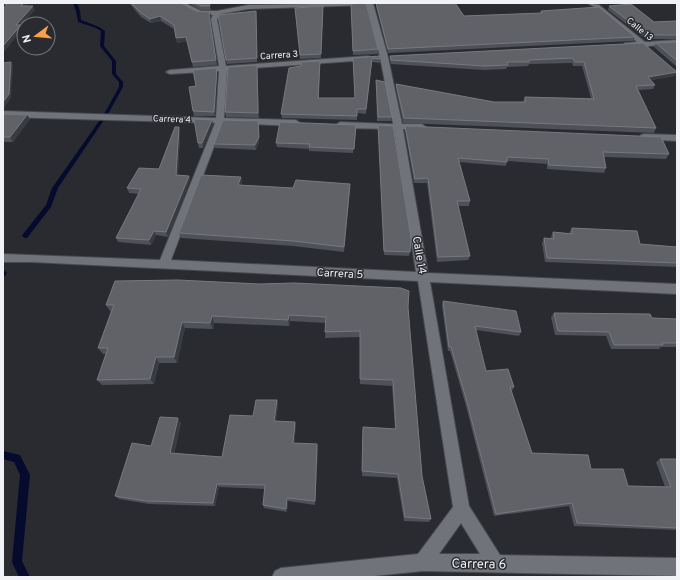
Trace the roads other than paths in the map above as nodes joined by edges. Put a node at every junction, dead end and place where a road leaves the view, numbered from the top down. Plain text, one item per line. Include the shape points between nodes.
1 (180, 3) edge
2 (370, 3) edge
3 (373, 3) edge
4 (590, 3) edge
5 (217, 13) junction
6 (677, 42) edge
7 (644, 44) junction
8 (621, 45) edge
9 (655, 54) edge
10 (388, 57) junction
11 (223, 68) junction
12 (170, 72) dead end
13 (3, 114) edge
14 (220, 121) junction
15 (305, 123) edge
16 (328, 124) edge
17 (398, 126) junction
18 (430, 128) edge
19 (637, 136) edge
20 (677, 138) edge
21 (3, 258) edge
22 (164, 265) junction
23 (424, 277) junction
24 (677, 289) edge
25 (461, 509) junction
26 (423, 562) junction
27 (496, 564) junction
28 (677, 567) edge
29 (587, 571) edge
30 (281, 577) edge

1 - 5 street via 200,13
2 - 3 street
2 - 5 street via 248,8
2 - 10 street, Calle 14
4 - 7 street, Calle 13
5 - 11 street via 214,19
6 - 7 street
7 - 8 street
7 - 9 street, Calle 13
10 - 11 street, Carrera 3
10 - 17 street, Calle 14
11 - 12 street, Carrera 3
11 - 14 street
13 - 14 street, Carrera 4
14 - 15 street, Carrera 4
14 - 22 street
16 - 17 street
17 - 18 street
17 - 23 street, Calle 14
19 - 20 street
21 - 22 street, Carrera 5
22 - 23 street, Carrera 5
23 - 24 street, Carrera 5
23 - 25 street, Calle 14
25 - 26 street
25 - 27 street, Calle 14
26 - 27 street, Carrera 6
26 - 30 street, Carrera 6
27 - 29 street, Carrera 6
28 - 29 street, Carrera 6

